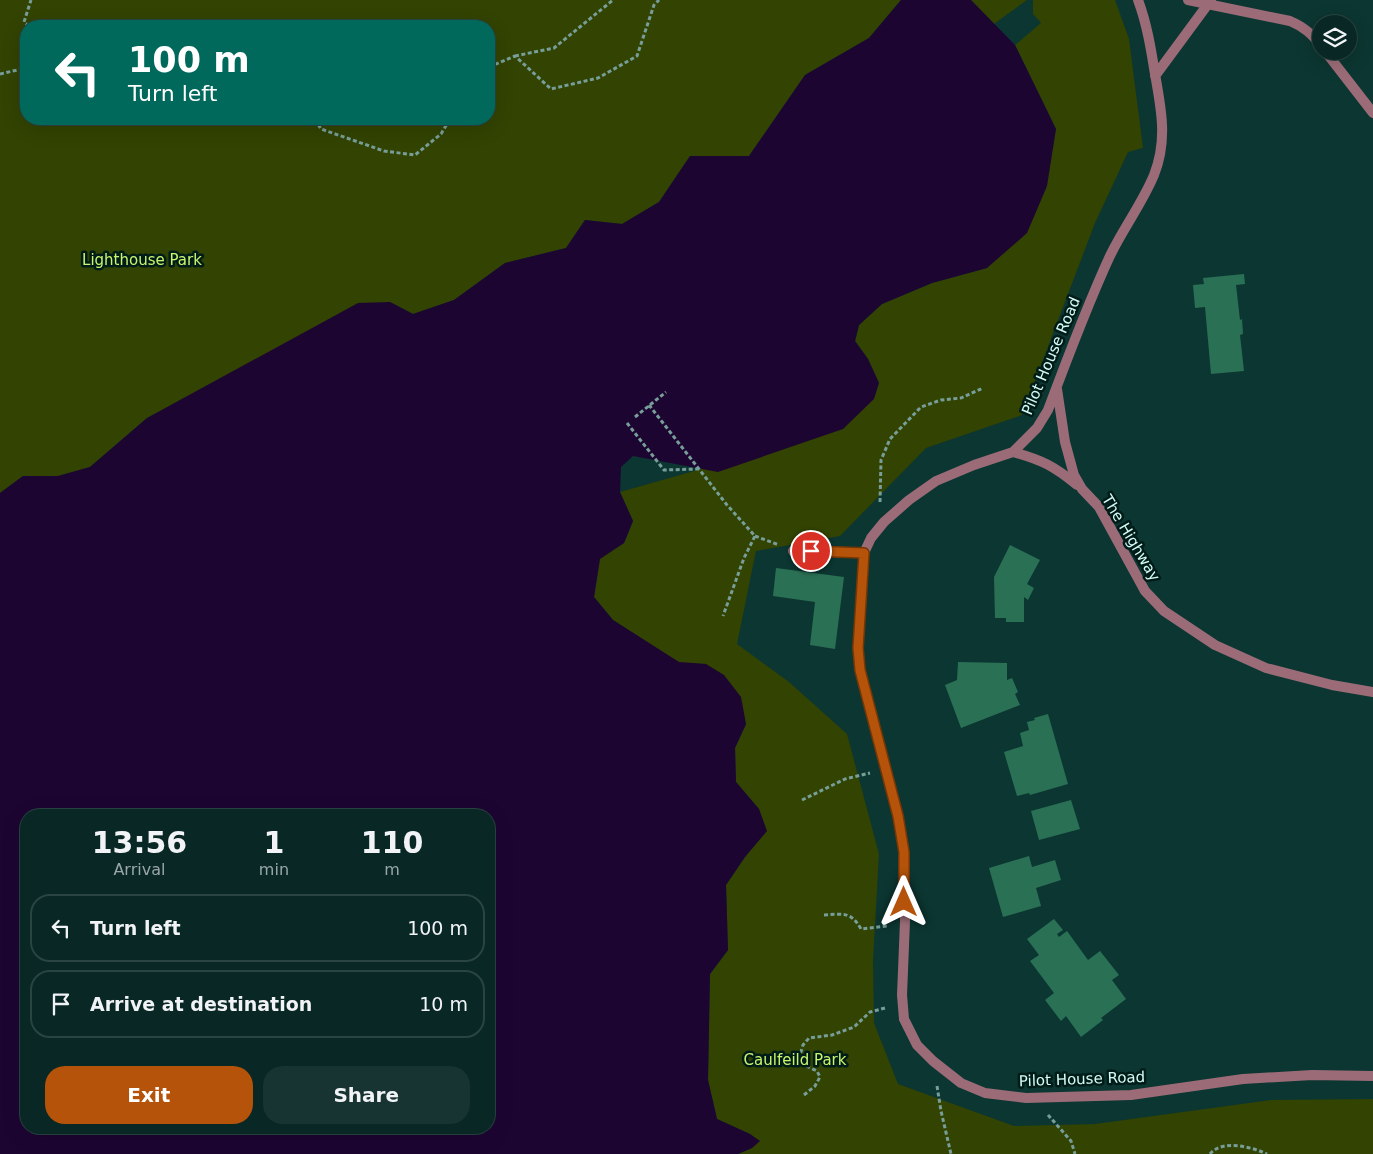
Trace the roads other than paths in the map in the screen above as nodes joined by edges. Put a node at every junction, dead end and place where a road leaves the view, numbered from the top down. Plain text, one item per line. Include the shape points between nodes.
1 (1138, 0) edge
2 (1188, 0) edge
3 (1210, 2) edge
4 (1312, 34) edge
5 (1332, 60) edge
6 (1155, 76) junction
7 (1373, 113) edge
8 (1057, 386) junction
9 (1013, 452) junction
10 (1082, 489) junction
11 (794, 551) road end
12 (864, 553) junction
13 (1373, 692) edge
14 (1373, 1076) edge

1 - 6 street, Pilot House Road via 1150,41
2 - 3 street
3 - 4 street via 1290,21
3 - 6 street
5 - 7 street
6 - 8 street, Pilot House Road via 1162,131 1154,174 1109,257
8 - 9 street, Pilot House Road via 1037,428
8 - 10 street, The Highway via 1065,442 1074,475
9 - 10 street, The Highway via 1046,462
9 - 12 street, Pilot House Road via 936,481 884,522
10 - 13 street, The Highway via 1099,507 1145,591 1164,611 1215,645 1266,668
11 - 12 street
12 - 14 street, Pilot House Road via 858,648 860,670 898,816 904,852 902,995 904,1019 917,1045 961,1083 986,1093 1026,1098 1130,1095 1243,1079

